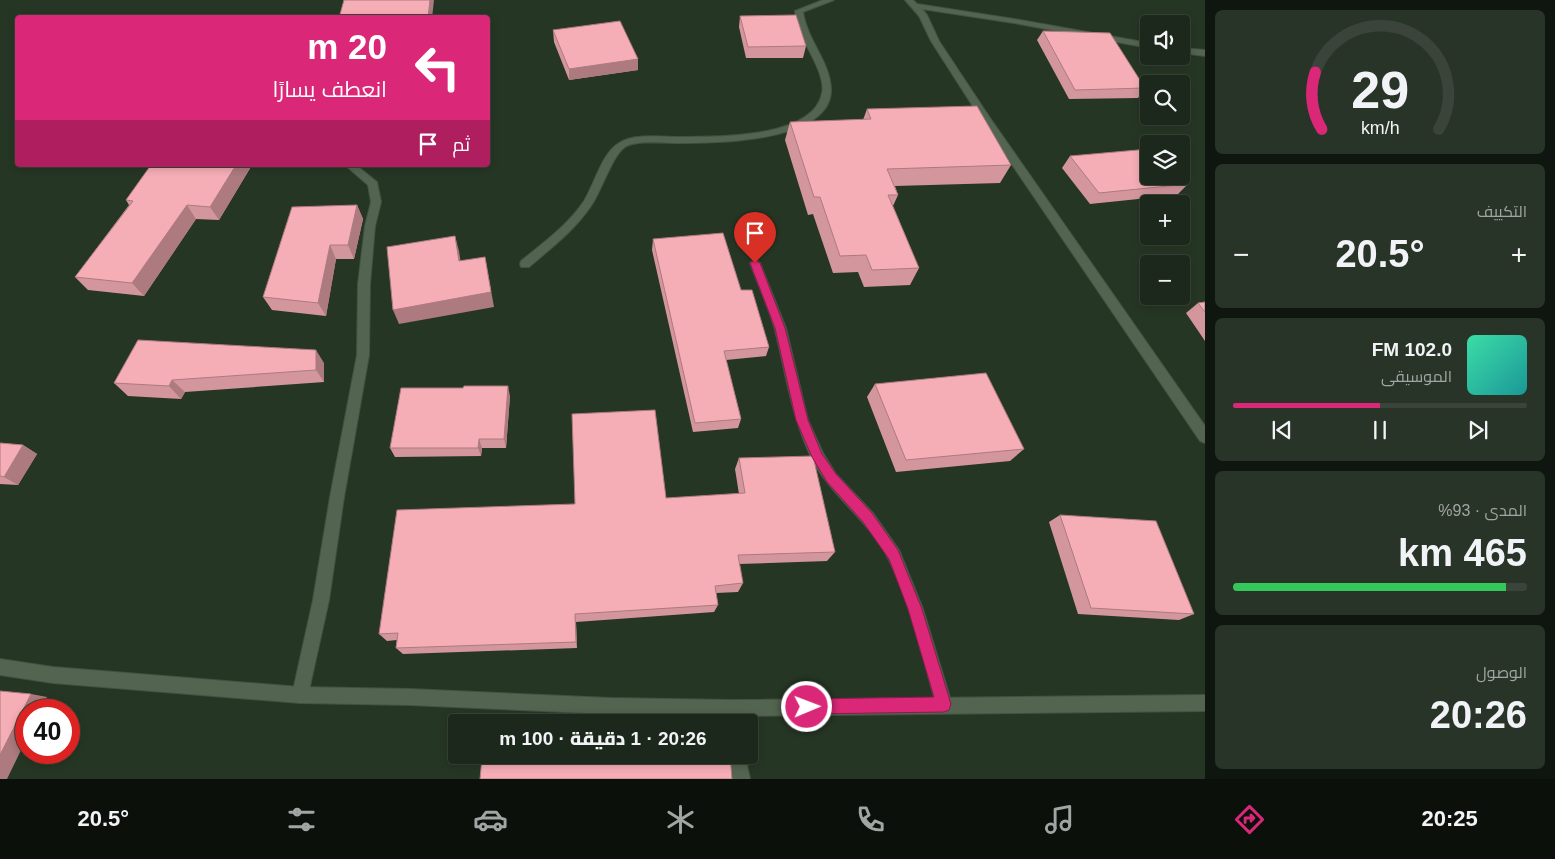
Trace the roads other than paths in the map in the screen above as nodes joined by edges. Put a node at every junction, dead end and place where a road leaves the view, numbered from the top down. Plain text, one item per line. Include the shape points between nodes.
1 (830, 0) edge
2 (912, 3) edge
3 (1140, 44) edge
4 (1190, 51) edge
5 (1205, 53) edge
6 (352, 167) edge
7 (755, 263) dead end
8 (525, 264) dead end
9 (1205, 437) edge
10 (0, 667) edge
11 (300, 695) junction
12 (1205, 702) edge
13 (944, 704) junction
14 (708, 714) edge
15 (749, 714) edge
16 (738, 764) edge
17 (741, 779) edge

1 - 8 street via 799,11 802,28 823,74 827,93 821,110 814,118 758,137 640,140 623,144 611,155 587,204 561,234
2 - 3 street
2 - 9 street via 923,15 986,120
4 - 5 street
6 - 11 street via 373,184 376,202 364,284 363,355 322,600
7 - 13 street via 780,328 802,420 818,457 832,478 868,518 894,555 915,609
10 - 11 street via 54,675
11 - 14 street
12 - 13 street
13 - 15 street
16 - 17 street

